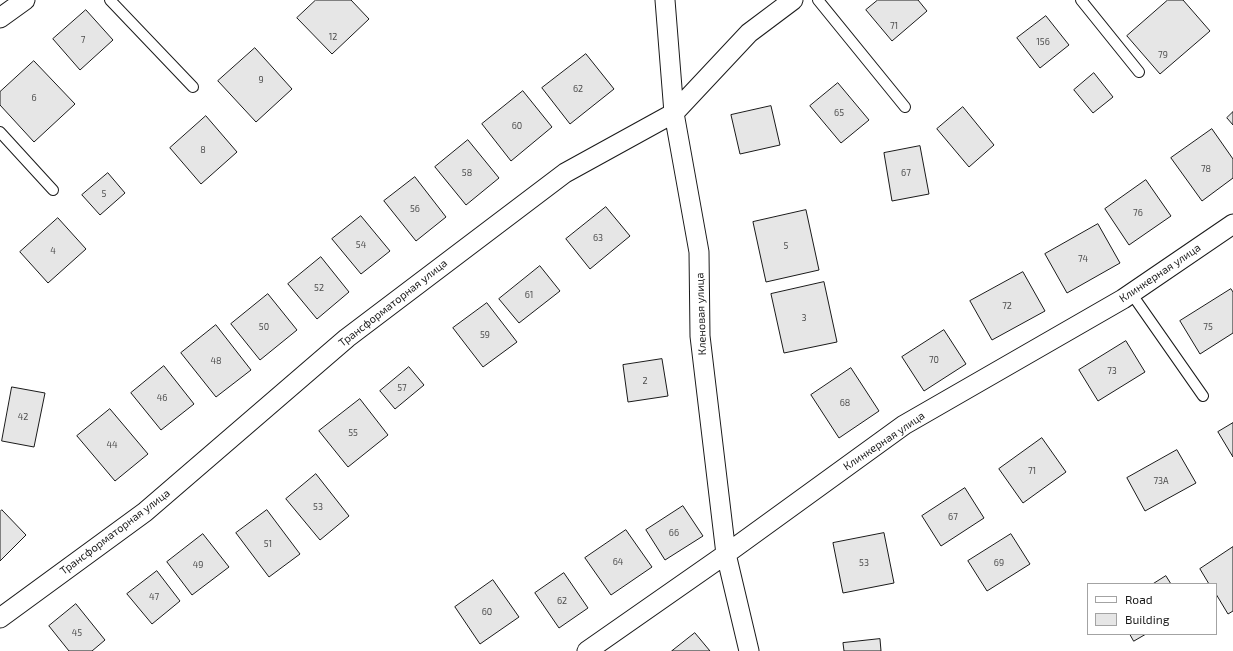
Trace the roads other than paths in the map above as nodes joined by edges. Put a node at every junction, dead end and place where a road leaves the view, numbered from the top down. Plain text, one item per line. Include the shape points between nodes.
1 (25, 0) edge
2 (110, 0) edge
3 (665, 0) edge
4 (793, 0) edge
5 (818, 0) edge
6 (1081, 0) edge
7 (0, 18) edge
8 (1139, 72) dead end
9 (194, 87) dead end
10 (905, 107) dead end
11 (674, 113) junction
12 (0, 132) edge
13 (53, 190) dead end
14 (1233, 224) edge
15 (1131, 293) junction
16 (1203, 396) dead end
17 (726, 554) junction
18 (0, 618) edge
19 (587, 651) edge
20 (748, 651) edge

1 - 7 street
2 - 9 lane
3 - 11 street, Кленовая улица
4 - 11 street, Трансформаторная улица via 749,33
5 - 10 lane
6 - 8 lane
11 - 17 street, Кленовая улица via 699,252 700,336
11 - 18 street, Трансформаторная улица via 559,177 347,338 145,512
12 - 13 lane
14 - 15 street, Клинкерная улица
15 - 16 lane
15 - 17 street, Клинкерная улица via 904,425
17 - 19 street, Клинкерная улица
17 - 20 street, Кленовая улица

